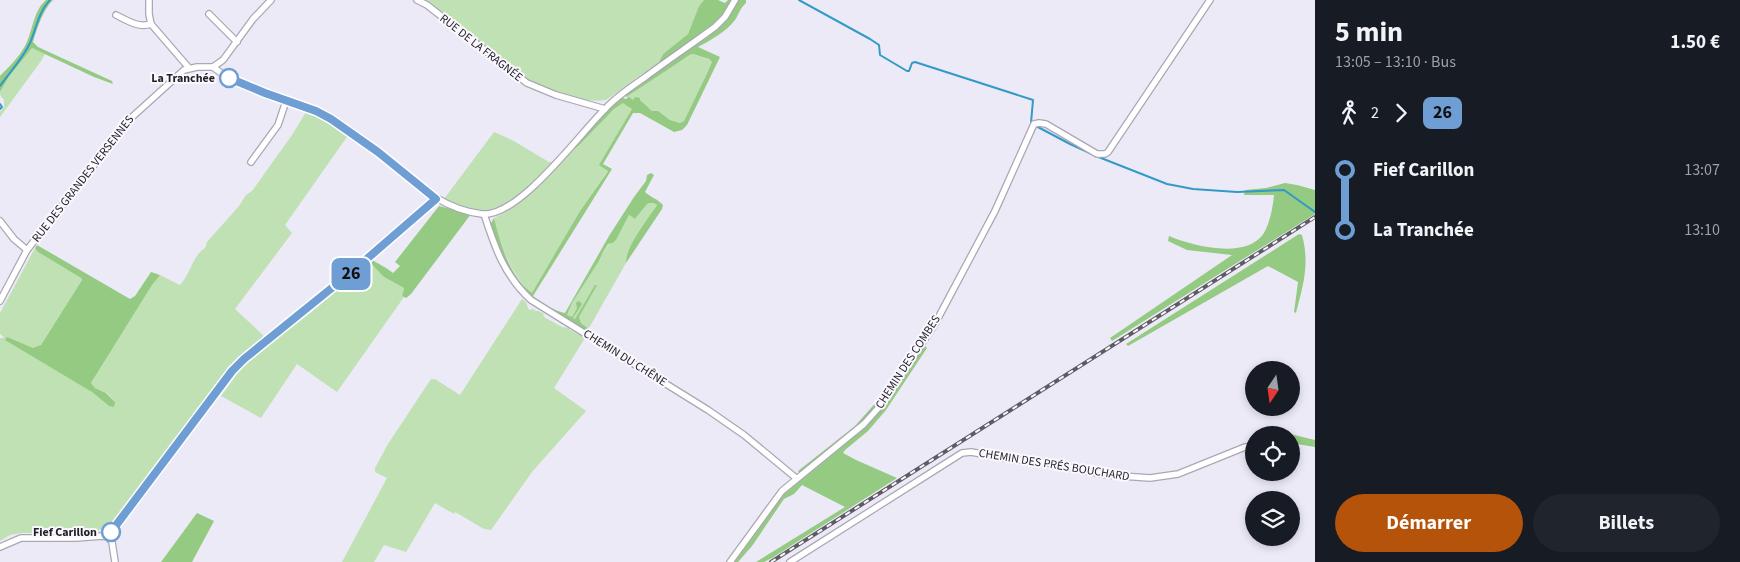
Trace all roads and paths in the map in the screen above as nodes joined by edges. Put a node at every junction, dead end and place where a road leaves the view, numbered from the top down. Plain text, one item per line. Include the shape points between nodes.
1 (149, 0) edge
2 (271, 0) edge
3 (418, 0) edge
4 (735, 0) edge
5 (1210, 0) edge
6 (209, 14) dead end
7 (116, 15) dead end
8 (151, 24) junction
9 (236, 42) junction
10 (212, 67) junction
11 (189, 68) junction
12 (286, 101) junction
13 (605, 109) junction
14 (251, 162) dead end
15 (436, 199) junction
16 (484, 214) junction
17 (0, 221) edge
18 (27, 250) junction
19 (0, 301) edge
20 (1245, 447) edge
21 (796, 478) junction
22 (108, 537) junction
23 (0, 546) edge
24 (115, 562) edge
25 (730, 562) edge
26 (790, 562) edge

1 - 8 street
2 - 9 street
3 - 13 street, RUE DE LA FRAGNÉE via 527,83
4 - 13 street via 715,27
5 - 21 street, CHEMIN DES COMBES via 1108,152 1097,154 1050,126 1034,125 995,211 936,322 911,361 864,424
6 - 9 street
7 - 8 street via 136,25
8 - 11 street
9 - 10 street via 223,60
10 - 11 street
10 - 12 street via 238,82
11 - 18 street, RUE DES GRANDES VERSENNES via 172,79 131,118
12 - 14 street via 278,125
12 - 15 street via 316,111 349,130
13 - 16 street via 530,189 503,209
15 - 16 street
15 - 22 street via 232,371
16 - 21 street, CHEMIN DU CHÊNE via 504,267 531,300 708,410
17 - 18 street
18 - 19 street, RUE DES GRANDES VERSENNES
20 - 26 street, CHEMIN DES PRÉS BOUCHARD via 1178,474 1150,478 1107,475 1048,463 962,453
21 - 25 street, CHEMIN DES COMBES via 782,491
22 - 23 street via 28,537
22 - 24 street via 112,542

